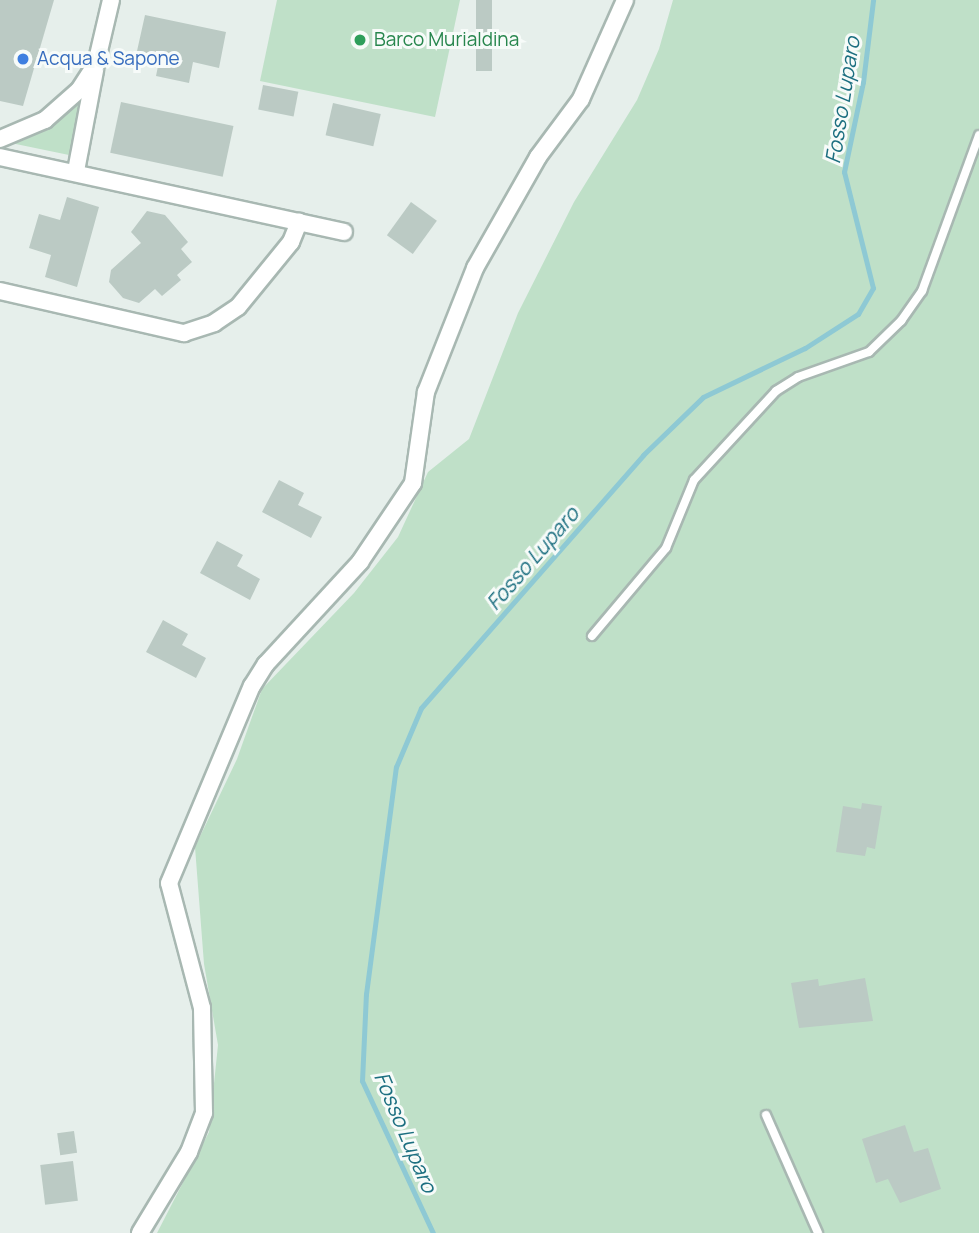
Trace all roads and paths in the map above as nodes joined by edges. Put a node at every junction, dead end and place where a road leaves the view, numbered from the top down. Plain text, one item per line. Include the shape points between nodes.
1 (111, 0) edge
2 (625, 0) edge
3 (96, 64) junction
4 (979, 135) edge
5 (0, 139) edge
6 (0, 157) edge
7 (76, 171) junction
8 (299, 222) junction
9 (344, 232) dead end
10 (0, 291) edge
11 (592, 636) dead end
12 (766, 1115) dead end
13 (140, 1233) edge
14 (818, 1233) edge

1 - 3 street
2 - 13 street via 580,99 538,157 475,268 426,392 413,483 360,562 266,664 252,686 169,883 202,1008 204,1113 188,1152
3 - 5 street via 63,106 20,133
3 - 7 street
4 - 11 lane via 922,291 901,321 869,352 798,377 776,391 694,480 666,548
6 - 7 street
7 - 8 street
8 - 9 street
8 - 10 street via 291,242 238,307 214,323 184,333
12 - 14 lane

